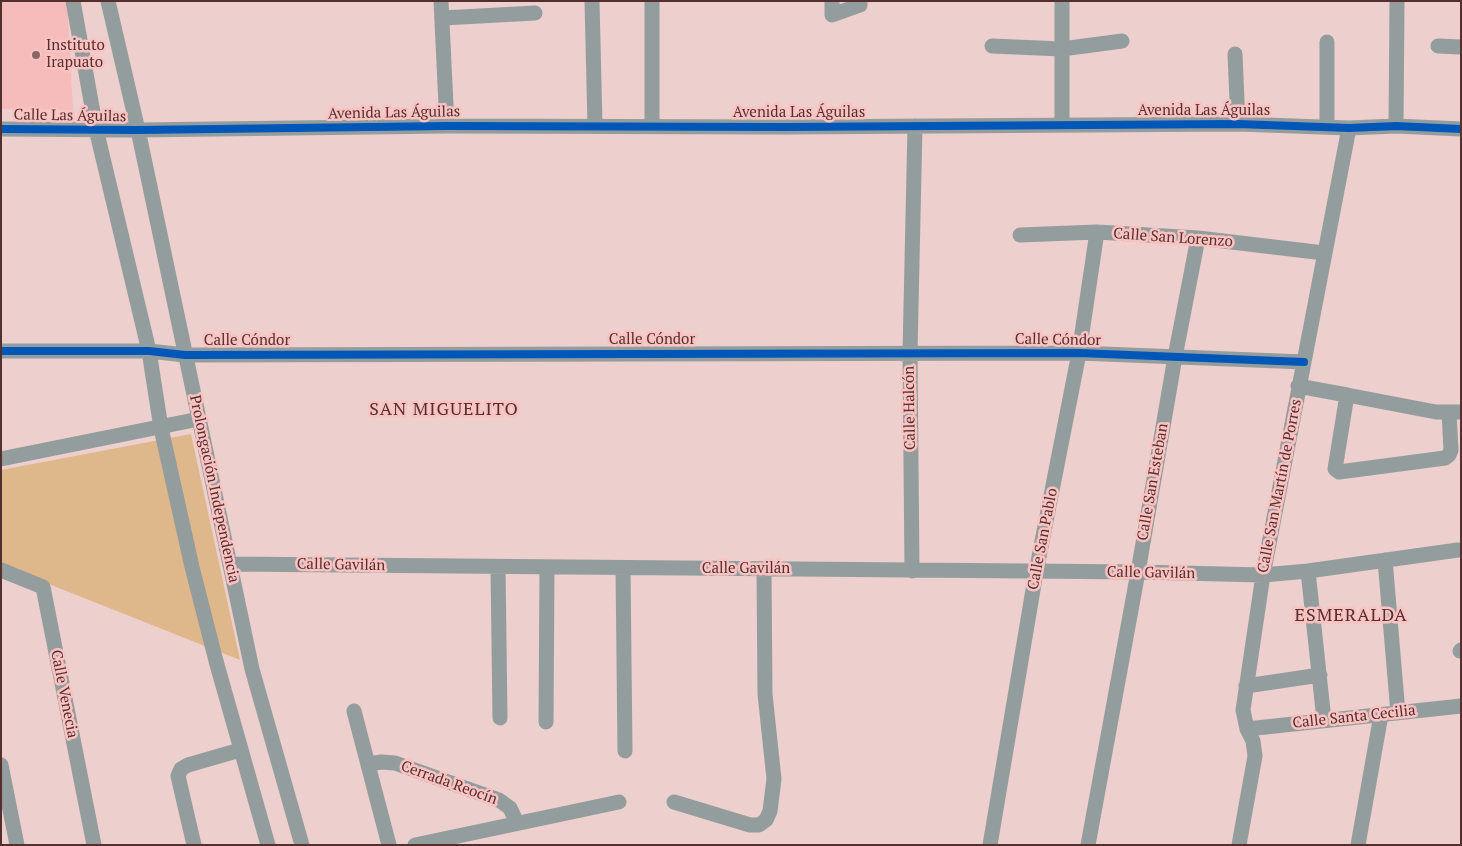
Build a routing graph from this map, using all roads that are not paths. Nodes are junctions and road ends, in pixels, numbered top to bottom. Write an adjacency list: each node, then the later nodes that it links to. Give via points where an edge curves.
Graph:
1 (73, 1): 29 (street)
2 (108, 1): 31 (street, Prolongación Independencia)
3 (441, 1): 11 (street)
4 (592, 1): 22 (street)
5 (652, 1): 23 (street)
6 (832, 1): 7 (street, via 832,15 860,5)
7 (860, 1)
8 (1062, 1): 17 (street)
9 (1397, 1): 25 (street)
10 (535, 14): 11 (street)
11 (443, 18): 21 (street)
12 (1122, 41): 17 (street)
13 (1327, 42): 26 (street)
14 (992, 46): 17 (street)
15 (1438, 46): 16 (street)
16 (1461, 47)
17 (1062, 49): 20 (street)
18 (1235, 54): 19 (street)
19 (1238, 124): 20 (street, Avenida Las Águilas); 26 (street, Avenida Las Águilas)
20 (1062, 125): 24 (street, Avenida Las Águilas)
21 (447, 126): 22 (street, Avenida Las Águilas); 31 (street, Avenida Las Águilas)
22 (594, 126): 23 (street, Avenida Las Águilas)
23 (652, 126): 24 (street, Avenida Las Águilas)
24 (916, 126): 38 (street, Calle Halcón)
25 (1396, 126): 27 (street, Avenida Las Águilas); 30 (street, Avenida Las Águilas)
26 (1327, 127): 27 (street, Avenida Las Águilas)
27 (1349, 128): 35 (street, Calle San Martín de Porres)
28 (1, 129): 29 (street, Calle Las Águilas)
29 (96, 129): 31 (street, Calle Las Águilas); 37 (street)
30 (1461, 129)
31 (138, 130): 40 (street, Prolongación Independencia)
32 (1097, 232): 33 (street, Calle San Lorenzo); 34 (street, Calle San Lorenzo); 39 (street, Calle San Pablo)
33 (1020, 235)
34 (1198, 238): 35 (street, Calle San Lorenzo); 41 (street, Calle San Esteban)
35 (1324, 253): 42 (street, Calle San Martín de Porres)
36 (1, 351): 37 (street, Calle Cóndor)
37 (149, 351): 40 (street, Calle Cóndor); 47 (street)
38 (910, 353): 39 (street, Calle Cóndor); 40 (street, Calle Cóndor); 57 (street, Calle Halcón)
39 (1079, 353): 41 (street, Calle Cóndor); 59 (street, Calle San Pablo)
40 (185, 355): 46 (street, Prolongación Independencia)
41 (1175, 357): 42 (street, Calle Cóndor); 60 (street, Calle San Esteban)
42 (1304, 362): 43 (street, Calle San Martín de Porres)
43 (1298, 386): 44 (street); 61 (street, Calle San Martín de Porres)
44 (1347, 395): 45 (street); 45 (street, via 1335,469 1339,472 1445,458 1450,455)
45 (1455, 413)
46 (199, 419): 47 (street); 51 (street, Prolongación Independencia)
47 (161, 428): 48 (street); 72 (street)
48 (1, 459)
49 (1458, 550): 50 (street, Calle Gavilán)
50 (1385, 560): 58 (street, Calle Gavilán); 66 (street)
51 (230, 564): 52 (street, Calle Gavilán); 79 (street, Prolongación Independencia, via 252,669)
52 (498, 567): 53 (street, Calle Gavilán); 68 (street)
53 (547, 568): 54 (street, Calle Gavilán); 70 (street)
54 (623, 568): 56 (street, Calle Gavilán); 73 (street)
55 (1, 570): 81 (street, Calle Venecia, via 43,586)
56 (764, 570): 57 (street, Calle Gavilán); 77 (street, via 765,694 774,778 770,811 759,825 750,825)
57 (912, 571): 59 (street, Calle Gavilán)
58 (1308, 571): 61 (street, Calle Gavilán); 62 (street)
59 (1036, 572): 60 (street, Calle Gavilán); 86 (street, Calle San Pablo)
60 (1138, 572): 61 (street, Calle Gavilán); 87 (street, Calle San Esteban)
61 (1262, 575): 63 (street, Calle San Martín de Porres)
62 (1320, 675): 63 (street); 69 (street)
63 (1246, 686): 71 (street, Calle San Martín de Porres, via 1243,710)
64 (1461, 706): 66 (street, Calle Santa Cecilia)
65 (354, 711): 74 (street)
66 (1398, 713): 67 (street, Calle Santa Cecilia)
67 (1381, 715): 69 (street, Calle Santa Cecilia); 89 (street)
68 (500, 718)
69 (1324, 720): 71 (street, Calle Santa Cecilia)
70 (546, 722)
71 (1247, 729): 88 (street, Calle San Martín de Porres, via 1255,756)
72 (240, 750): 82 (street, via 181,769 178,776); 83 (street)
73 (624, 751)
74 (368, 764): 78 (street, Cerrada Reocín, via 395,763 499,800 510,808); 84 (street)
75 (1, 765): 80 (street)
76 (618, 802): 78 (street, Cerrada Reocín)
77 (674, 802)
78 (517, 823): 85 (street, Cerrada Reocín)
79 (302, 844)
80 (17, 845)
81 (94, 845)
82 (194, 845)
83 (268, 845)
84 (389, 845)
85 (415, 845)
86 (990, 845)
87 (1088, 845)
88 (1238, 845)
89 (1358, 845)

